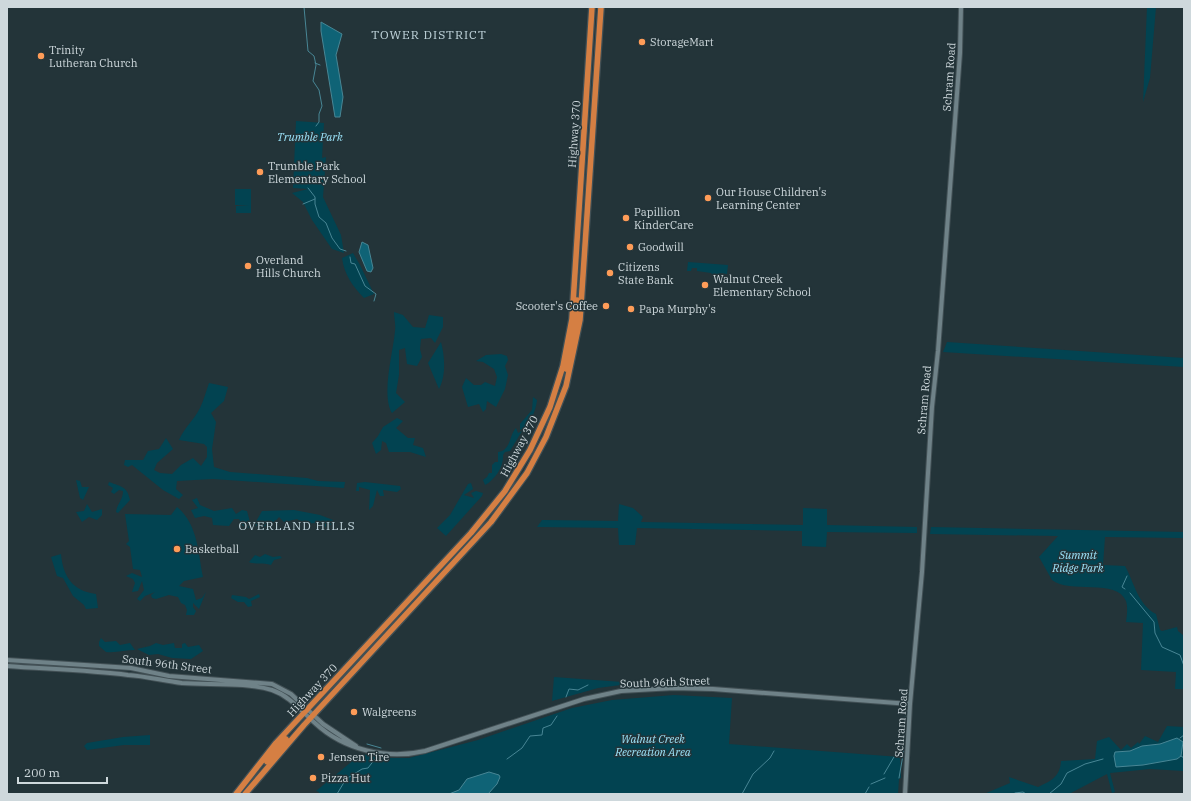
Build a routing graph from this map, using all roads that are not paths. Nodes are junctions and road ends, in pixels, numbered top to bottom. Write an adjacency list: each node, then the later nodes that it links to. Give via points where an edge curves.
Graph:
1 (592, 7): 6 (highway, Highway 370)
2 (598, 7): 5 (highway)
3 (601, 7): 5 (highway, Highway 370)
4 (961, 7): 10 (main road, Schram Road, via 960,53 932,407 920,607)
5 (599, 29): 7 (highway, Highway 370, via 580,320 571,368)
6 (574, 320): 7 (highway, via 575,328); 11 (highway, Highway 370, via 550,407 530,450 505,491 472,533)
7 (559, 405): 11 (highway, Highway 370, via 530,467 492,522)
8 (7, 660): 11 (main road, South 96th Street, via 131,668 169,676 266,683 287,690)
9 (7, 666): 11 (main road, South 96th Street, via 126,674 170,682 264,688 283,695)
10 (910, 704): 11 (main road, South 96th Street, via 713,689 607,693 412,753 386,754 358,748 330,736); 14 (main road, Schram Road)
11 (309, 714): 12 (highway, Highway 370, via 257,765); 13 (highway, via 265,765)
12 (236, 794)
13 (246, 794)
14 (905, 794)

